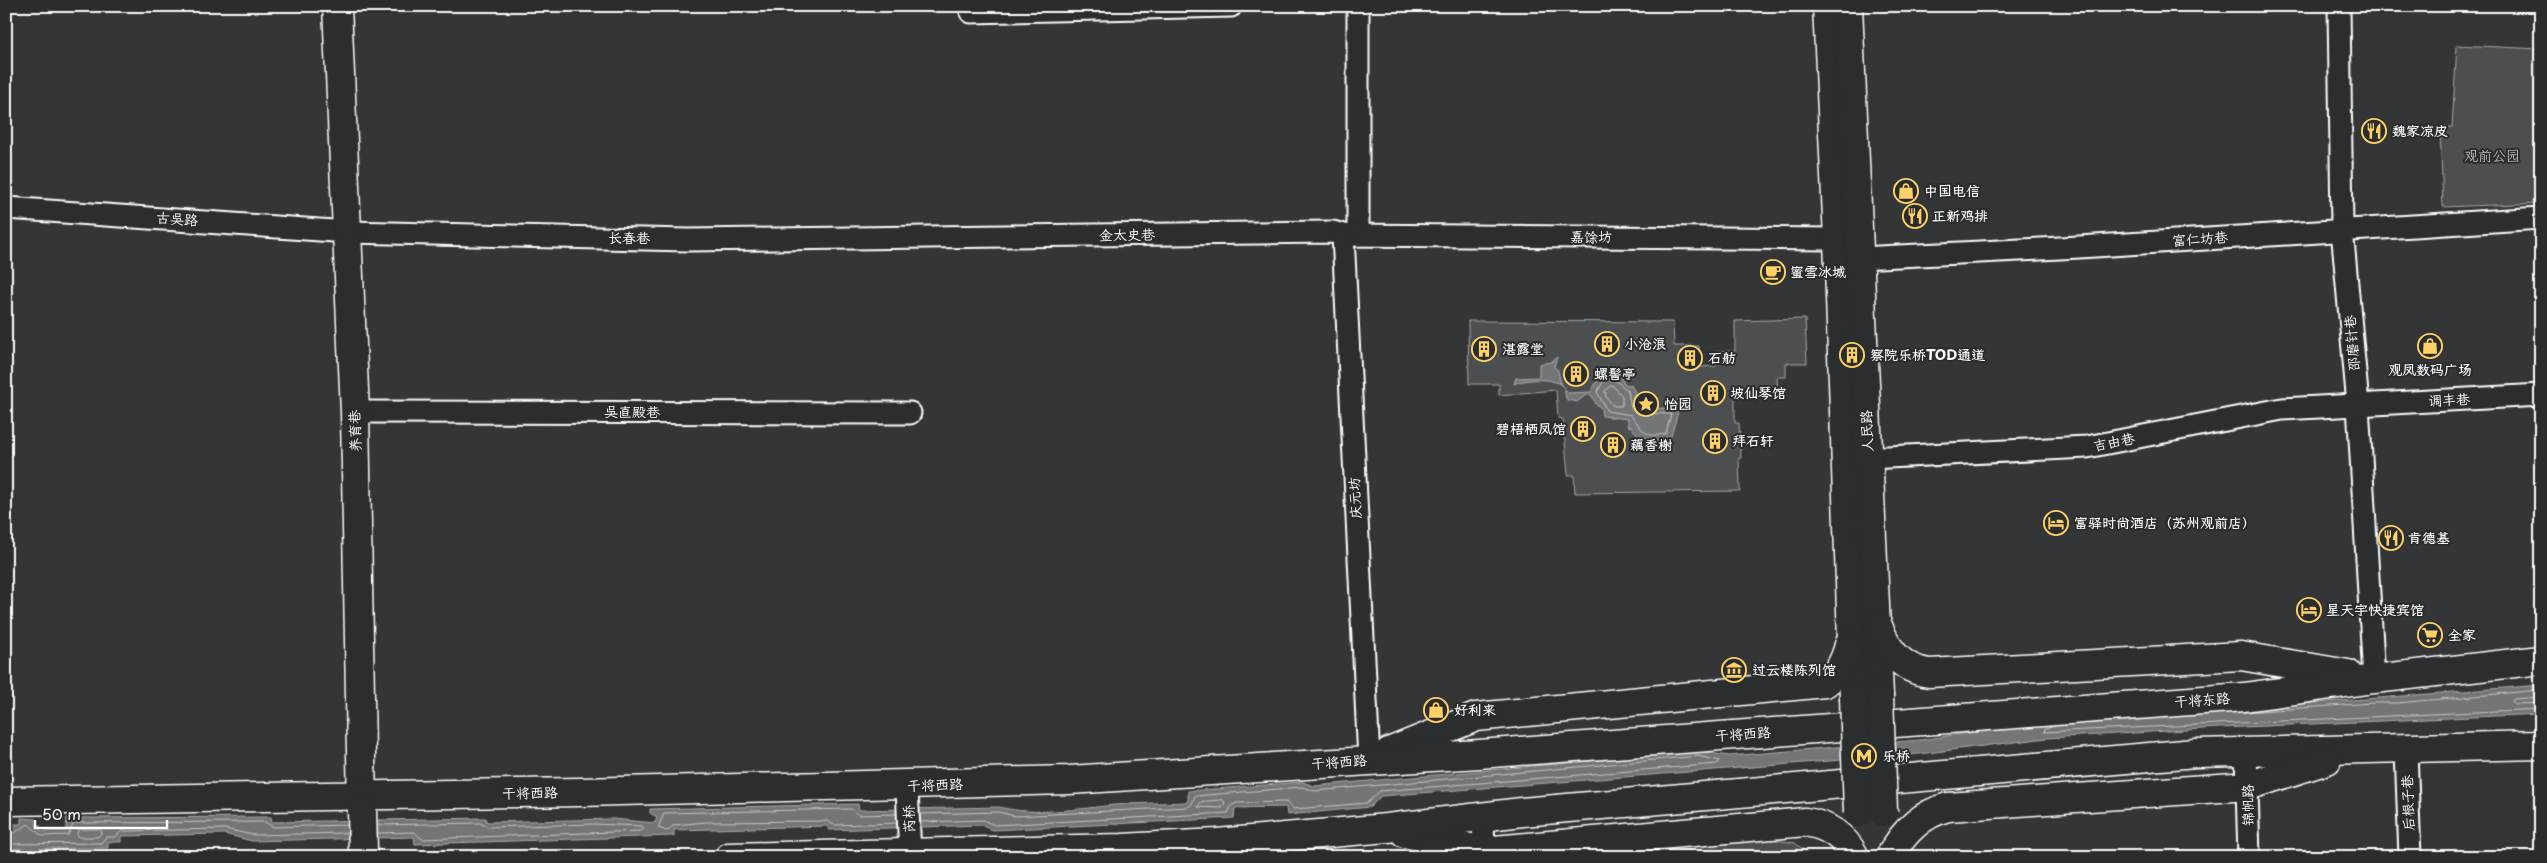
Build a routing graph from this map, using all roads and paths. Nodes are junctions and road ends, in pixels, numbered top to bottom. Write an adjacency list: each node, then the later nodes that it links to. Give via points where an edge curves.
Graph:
1 (337, 6): 11 (main road, 养育巷)
2 (1231, 6): 7 (street)
3 (1358, 6): 12 (street, 庆元坊)
4 (1827, 6): 14 (main road, 人民路)
5 (1848, 6): 15 (main road, 人民路)
6 (2339, 6): 10 (street, 邵磨针巷)
7 (971, 12)
8 (6, 208): 11 (street, 古吴路)
9 (2541, 218): 10 (street, 富仁坊巷)
10 (2342, 229): 15 (street, 富仁坊巷); 17 (street, 邵磨针巷)
11 (348, 232): 13 (street, 长春巷, via 687,240); 18 (main road, 养育巷)
12 (1351, 235): 13 (street, 金太史巷, via 1333,232); 14 (street, 嘉馀坊); 33 (street, 庆元坊)
13 (911, 238)
14 (1838, 239): 22 (main road, 人民路)
15 (1860, 258): 20 (main road, 人民路)
16 (2541, 395): 17 (street, 调丰巷)
17 (2358, 405): 20 (street, 吉由巷, via 2282,409 2087,448); 24 (street, 邵磨针巷)
18 (355, 412): 19 (street, 吴直殿巷); 37 (main road, 养育巷)
19 (910, 413)
20 (1868, 458): 21 (main road, 人民路)
21 (1876, 623): 24 (main road, via 1893,655 1909,667 1929,673 2241,656); 25 (main road, 人民路)
22 (1852, 633): 25 (main road, 人民路); 26 (main road, via 1846,658 1835,676 1825,683)
23 (2541, 660): 24 (main road, 干将东路)
24 (2374, 678): 27 (main road, 干将东路, via 2244,697)
25 (1866, 696): 38 (main road, 人民路, bridge)
26 (1476, 716): 32 (main road); 33 (main road)
27 (1861, 725): 32 (main road, 干将西路)
28 (2541, 745): 29 (main road)
29 (2406, 750): 30 (main road); 50 (street, 后根子巷)
30 (2353, 751): 31 (main road); 34 (main road)
31 (2246, 753): 34 (street, 锦帆路); 39 (main road, via 2195,753)
32 (1479, 754): 33 (main road, 干将西路)
33 (1370, 760): 35 (main road, 干将西路)
34 (2248, 786): 48 (main road, via 1948,807 1934,810 1921,818 1902,837); 49 (street, 锦帆路)
35 (908, 793): 37 (main road, 干将西路); 41 (street, 芮桥)
36 (6, 801): 37 (main road, 干将西路)
37 (363, 803): 42 (main road, 养育巷, bridge)
38 (1870, 813): 46 (main road, 人民路); 47 (main road, 人民路)
39 (1483, 817): 40 (main road); 43 (street)
40 (1387, 828): 41 (main road, via 1122,848); 43 (main road)
41 (910, 847): 44 (main road)
42 (363, 854)
43 (1483, 854): 45 (main road, via 1792,821 1816,823 1828,828 1845,842)
44 (729, 857)
45 (1855, 857)
46 (1859, 857)
47 (1884, 857)
48 (1890, 857)
49 (2248, 857)
50 (2410, 857)

